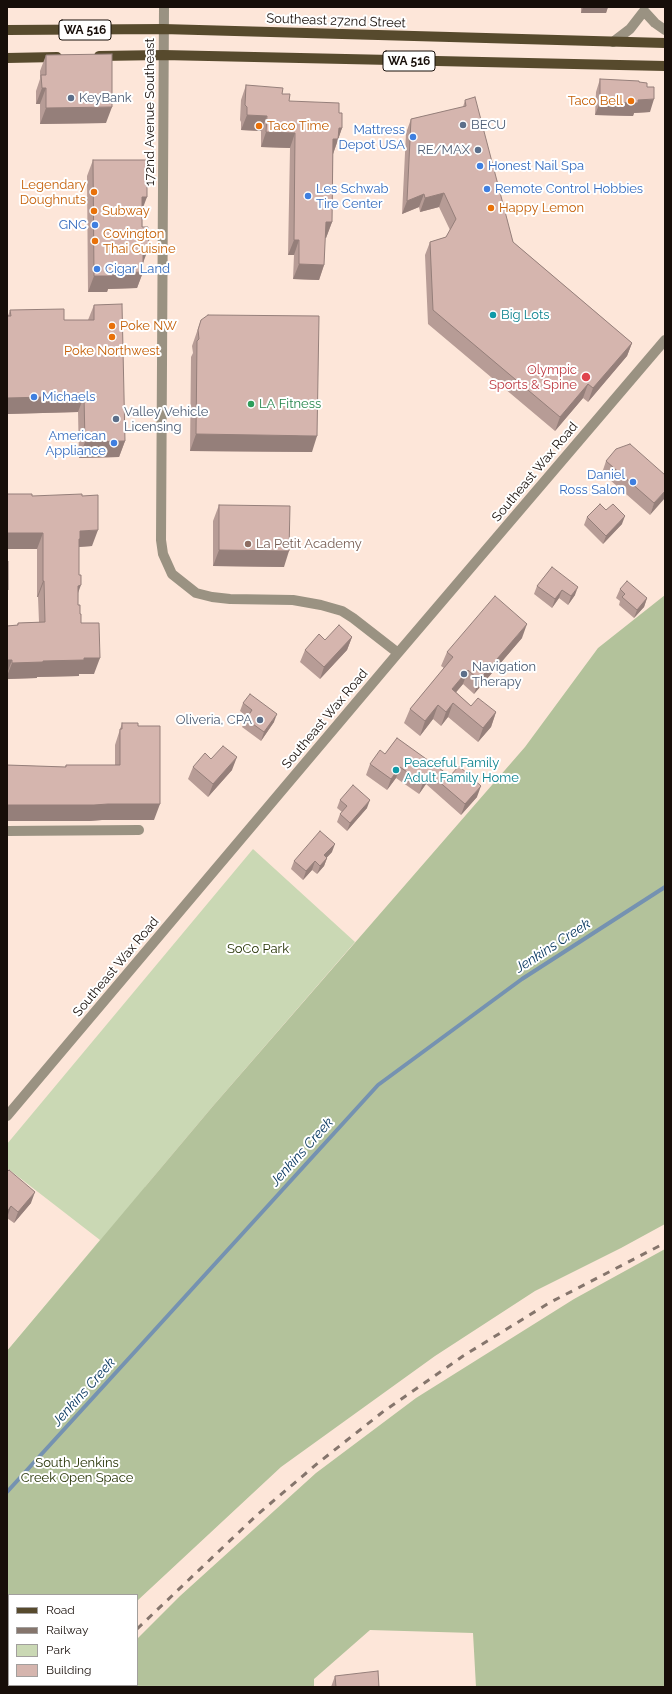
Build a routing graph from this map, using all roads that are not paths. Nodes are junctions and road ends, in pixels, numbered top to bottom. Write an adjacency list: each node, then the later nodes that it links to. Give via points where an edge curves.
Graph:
1 (164, 7): 3 (street, 172nd Avenue Southeast)
2 (644, 9): 5 (street, via 655,23); 6 (street, via 630,29)
3 (164, 29): 4 (main road, Southeast 272nd Street / WA 516); 6 (main road, Southeast 272nd Street / WA 516); 8 (street, 172nd Avenue Southeast)
4 (7, 30)
5 (665, 30)
6 (613, 42): 7 (main road, Southeast 272nd Street / WA 516)
7 (665, 43)
8 (163, 55): 9 (main road, WA 516); 12 (main road, WA 516); 14 (street, 172nd Avenue Southeast, via 163,554 172,574 196,593 230,599 301,601 342,611)
9 (90, 56)
10 (68, 57): 11 (main road, WA 516)
11 (7, 58)
12 (665, 66)
13 (665, 340): 14 (street, Southeast Wax Road)
14 (398, 653): 17 (street, Southeast Wax Road)
15 (139, 830): 16 (street)
16 (7, 831)
17 (7, 1116)

